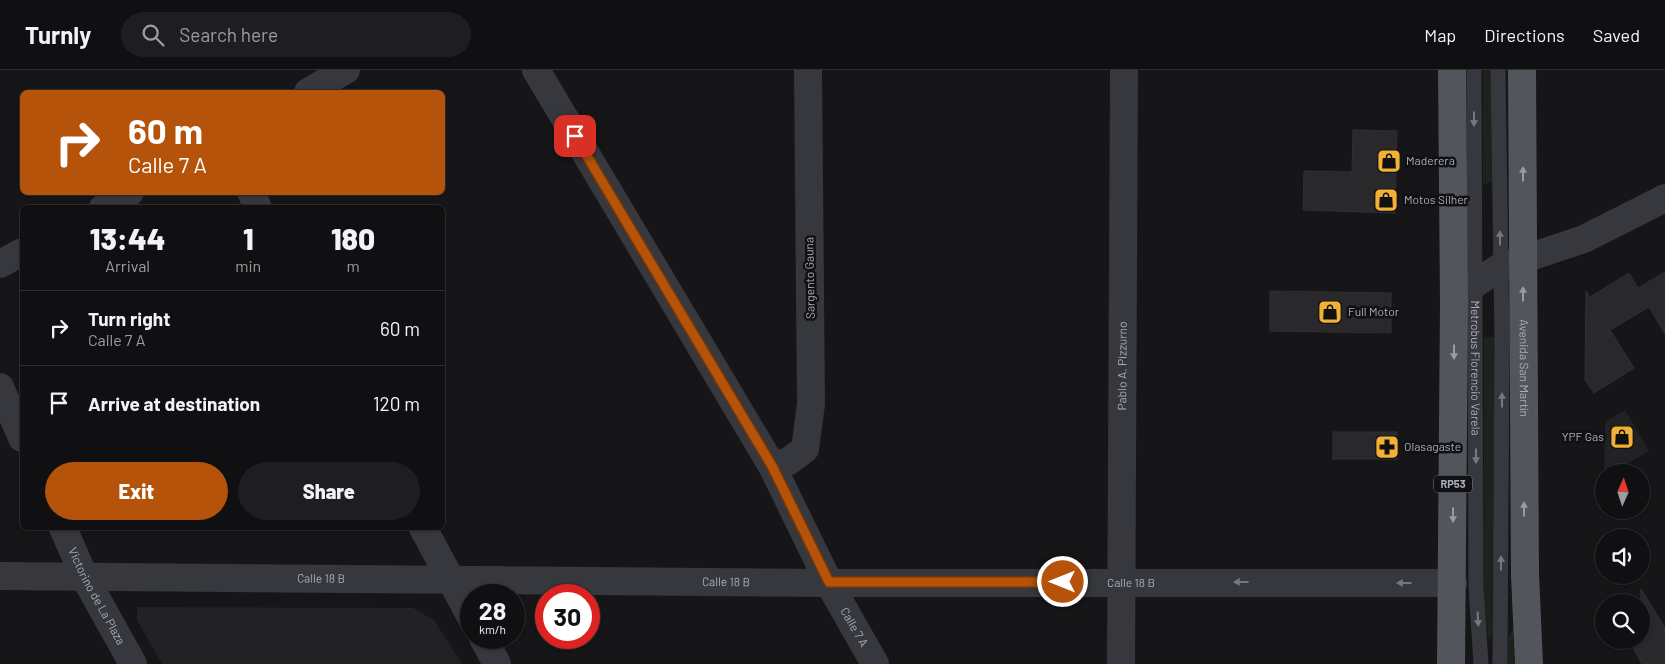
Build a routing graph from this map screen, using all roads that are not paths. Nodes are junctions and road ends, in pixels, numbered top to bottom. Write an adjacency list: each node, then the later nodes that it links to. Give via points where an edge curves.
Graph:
1 (346, 70): 9 (street)
2 (536, 70): 20 (street, Calle 7 A)
3 (808, 70): 20 (street, Sargento Gauna, via 811,404 805,449 789,461)
4 (1124, 70): 27 (street, Pablo A. Pizzurno)
5 (1452, 70): 17 (main road, RP53)
6 (1474, 70): 16 (lane, Metrobus Florencio Varela, one-way to 16)
7 (1498, 70): 14 (lane, Metrobus Florencio Varela, one-way to 7)
8 (1522, 70): 14 (main road, Avenida San Martín, one-way to 8)
9 (311, 90)
10 (125, 195): 12 (street)
11 (1665, 198): 14 (street, via 1584,239)
12 (108, 205)
13 (20, 253): 15 (street)
14 (1511, 262): 16 (street); 37 (lane, Metrobus Florencio Varela, one-way to 14, via 1502,340); 38 (main road, Avenida San Martín, one-way to 14)
15 (0, 264)
16 (1475, 284): 17 (street); 36 (lane, Metrobus Florencio Varela, one-way to 36, via 1476,587)
17 (1454, 303): 28 (main road, RP53, one-way to 28)
18 (0, 387): 19 (street)
19 (20, 433)
20 (772, 466): 26 (street, Calle 7 A)
21 (64, 530): 24 (street, Victorino de La Plaza)
22 (424, 530): 25 (street)
23 (0, 576): 24 (street, Calle 18 B)
24 (84, 576): 25 (street, Calle 18 B); 31 (street, Victorino de La Plaza)
25 (450, 579): 26 (street, Calle 18 B); 29 (street)
26 (829, 582): 27 (street, Calle 18 B); 33 (street, Calle 7 A)
27 (1121, 582): 28 (street, Calle 18 B, one-way to 27); 34 (street, Pablo A. Pizzurno)
28 (1453, 583): 35 (main road, RP53)
29 (460, 597)
30 (488, 649): 32 (street)
31 (133, 664)
32 (497, 664)
33 (875, 664)
34 (1121, 664)
35 (1451, 664)
36 (1481, 664)
37 (1500, 664)
38 (1528, 664)

